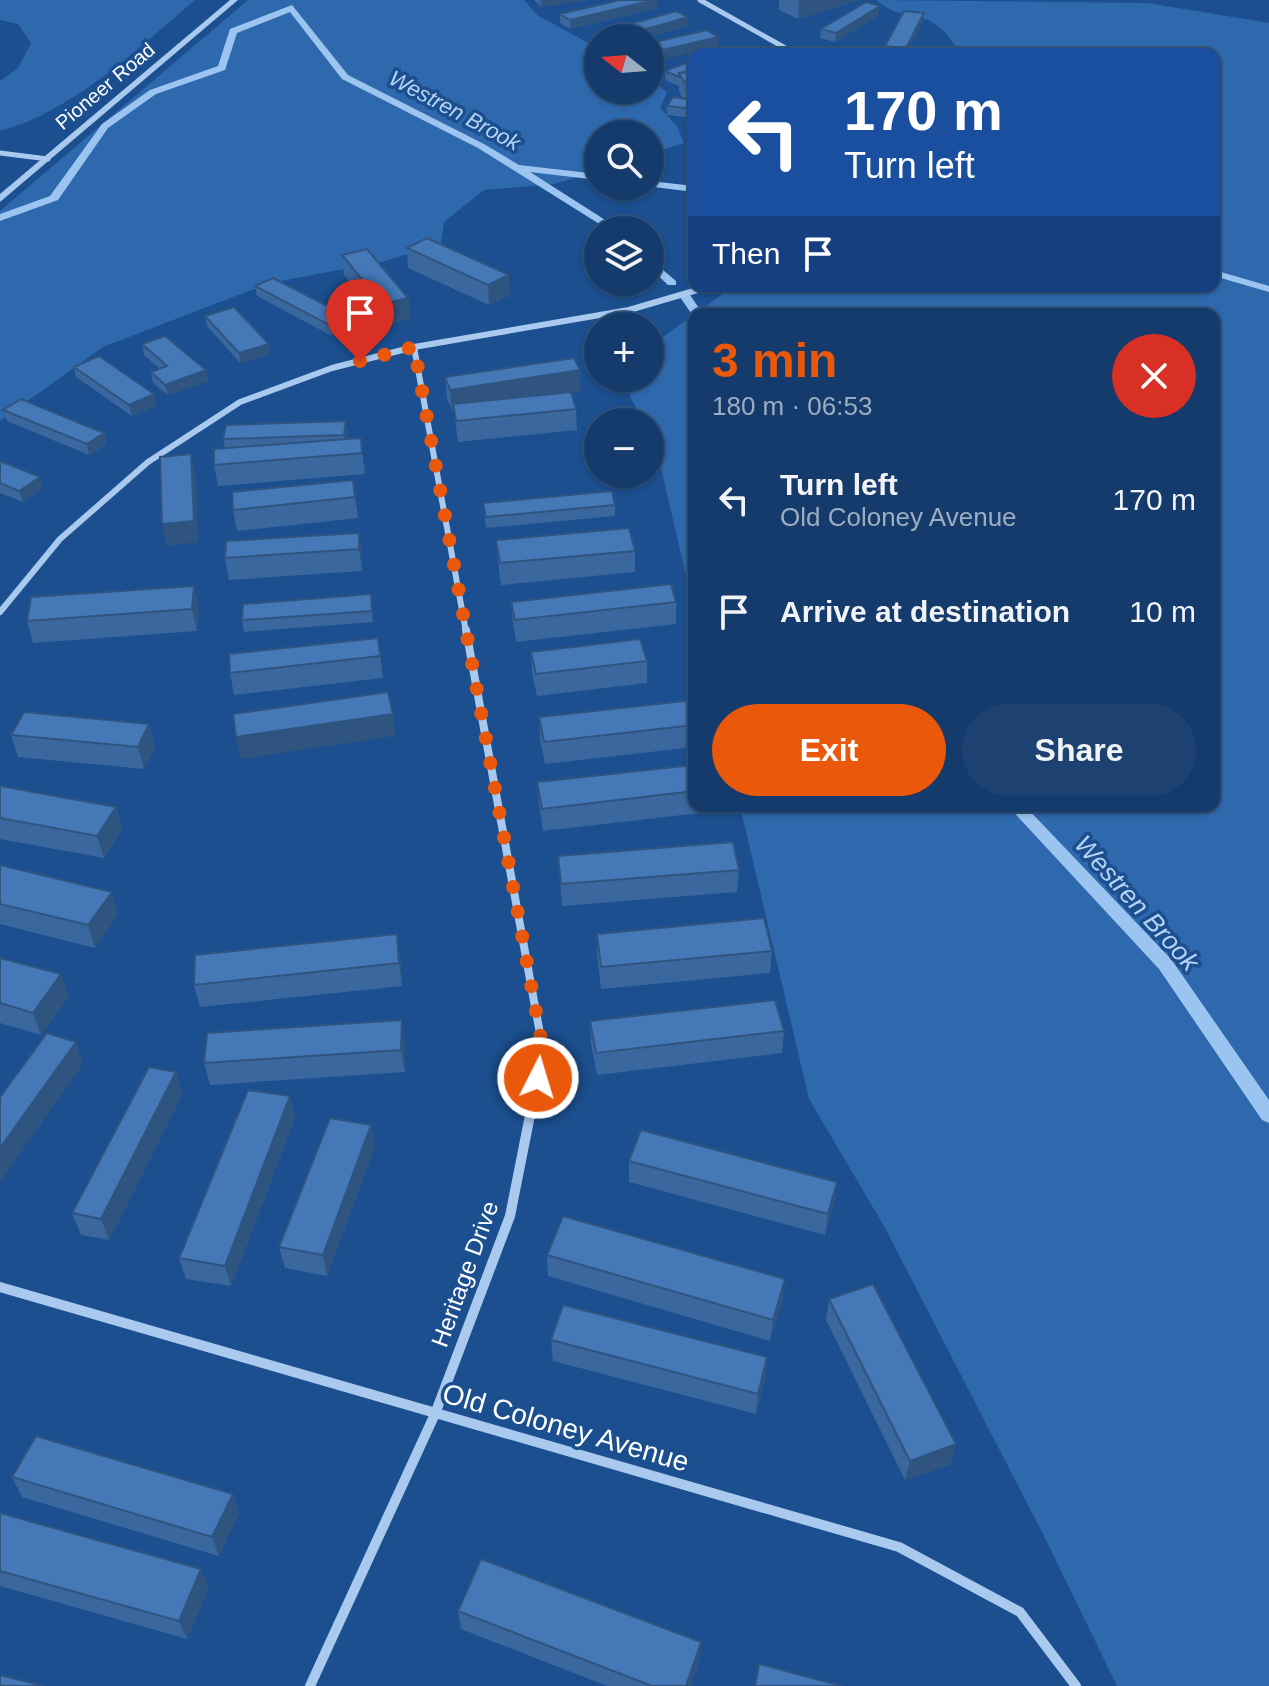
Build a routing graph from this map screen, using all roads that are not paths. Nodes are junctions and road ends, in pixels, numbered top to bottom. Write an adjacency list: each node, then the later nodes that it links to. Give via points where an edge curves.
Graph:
1 (234, 0): 5 (street, Pioneer Road)
2 (700, 0): 3 (street)
3 (785, 48)
4 (0, 153): 5 (street)
5 (48, 159): 6 (street, Pioneer Road)
6 (0, 199)
7 (690, 292): 8 (street, via 629,310)
8 (414, 347): 9 (street, via 332,368 240,402 148,462 60,539); 11 (street, Heritage Drive, via 543,1050 510,1216)
9 (0, 612)
10 (0, 1287): 11 (street, Old Coloney Avenue)
11 (435, 1414): 12 (street, Heritage Drive); 13 (street, Old Coloney Avenue, via 899,1547 1020,1612)
12 (310, 1686)
13 (1076, 1686)

